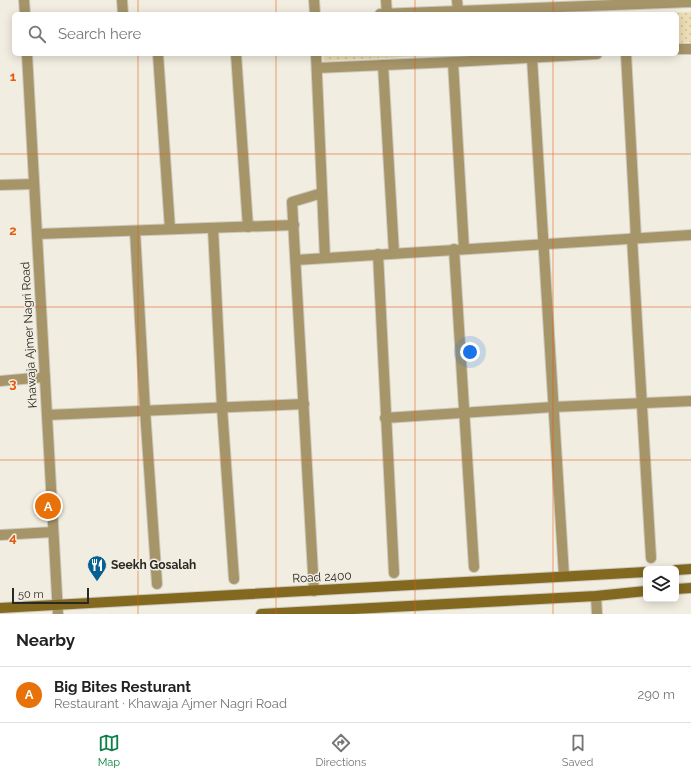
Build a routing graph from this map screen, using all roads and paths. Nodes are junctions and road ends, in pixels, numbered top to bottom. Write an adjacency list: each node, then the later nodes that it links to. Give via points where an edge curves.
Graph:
1 (24, 0): 11 (street)
2 (122, 0): 12 (street)
3 (314, 0): 13 (street)
4 (386, 0): 14 (street)
5 (457, 0): 10 (street)
6 (660, 2): 7 (street); 8 (street)
7 (691, 2)
8 (590, 3): 9 (street)
9 (522, 4): 10 (street)
10 (458, 11): 15 (street)
11 (25, 12)
12 (123, 12)
13 (315, 12)
14 (387, 12)
15 (434, 12)
16 (679, 49): 17 (street)
17 (691, 49)
18 (27, 56): 28 (street, Khawaja Ajmer Nagri Road)
19 (158, 56): 34 (street)
20 (236, 56): 32 (street)
21 (316, 56): 27 (street)
22 (564, 56): 24 (street)
23 (626, 56): 38 (street)
24 (532, 58): 25 (street); 39 (street)
25 (453, 62): 26 (street); 40 (street)
26 (382, 65): 27 (street); 41 (street)
27 (317, 68): 30 (street)
28 (34, 184): 29 (street); 36 (street, Khawaja Ajmer Nagri Road)
29 (0, 185)
30 (322, 193): 31 (street, via 292,202); 43 (street)
31 (294, 225): 32 (street); 44 (street)
32 (248, 227): 33 (street)
33 (213, 228): 34 (street); 50 (street)
34 (170, 229): 35 (street)
35 (135, 231): 36 (street); 52 (street)
36 (37, 234): 45 (street, Khawaja Ajmer Nagri Road)
37 (691, 235): 38 (street)
38 (634, 238): 39 (street); 48 (street)
39 (542, 244): 40 (street); 51 (street)
40 (459, 249): 41 (street); 53 (street)
41 (394, 253): 42 (street)
42 (378, 254): 43 (street); 55 (street)
43 (325, 258): 44 (street)
44 (296, 260): 49 (street)
45 (45, 377): 46 (street); 54 (street, Khawaja Ajmer Nagri Road)
46 (0, 381)
47 (691, 401): 48 (street)
48 (642, 403): 51 (street); 58 (street)
49 (304, 404): 50 (street); 69 (street)
50 (222, 407): 52 (street); 65 (street)
51 (553, 407): 53 (street); 64 (street)
52 (145, 410): 54 (street); 66 (street)
53 (464, 413): 55 (street); 59 (street)
54 (47, 415): 56 (street, Khawaja Ajmer Nagri Road)
55 (386, 418): 63 (street)
56 (53, 532): 57 (street); 73 (street, Khawaja Ajmer Nagri Road)
57 (0, 535)
58 (651, 558)
59 (474, 567)
60 (691, 569): 61 (main road)
61 (679, 570)
62 (643, 572): 64 (main road, Road 2400)
63 (394, 573)
64 (564, 576): 69 (main road, Road 2400)
65 (234, 579)
66 (157, 584)
67 (691, 588): 68 (main road)
68 (679, 589)
69 (314, 591): 73 (main road, Road 2400)
70 (643, 591): 71 (main road)
71 (596, 596): 74 (main road); 76 (street)
72 (0, 608): 73 (main road, Road 2400)
73 (58, 610)
74 (401, 610): 75 (main road)
75 (261, 614)
76 (597, 614)

